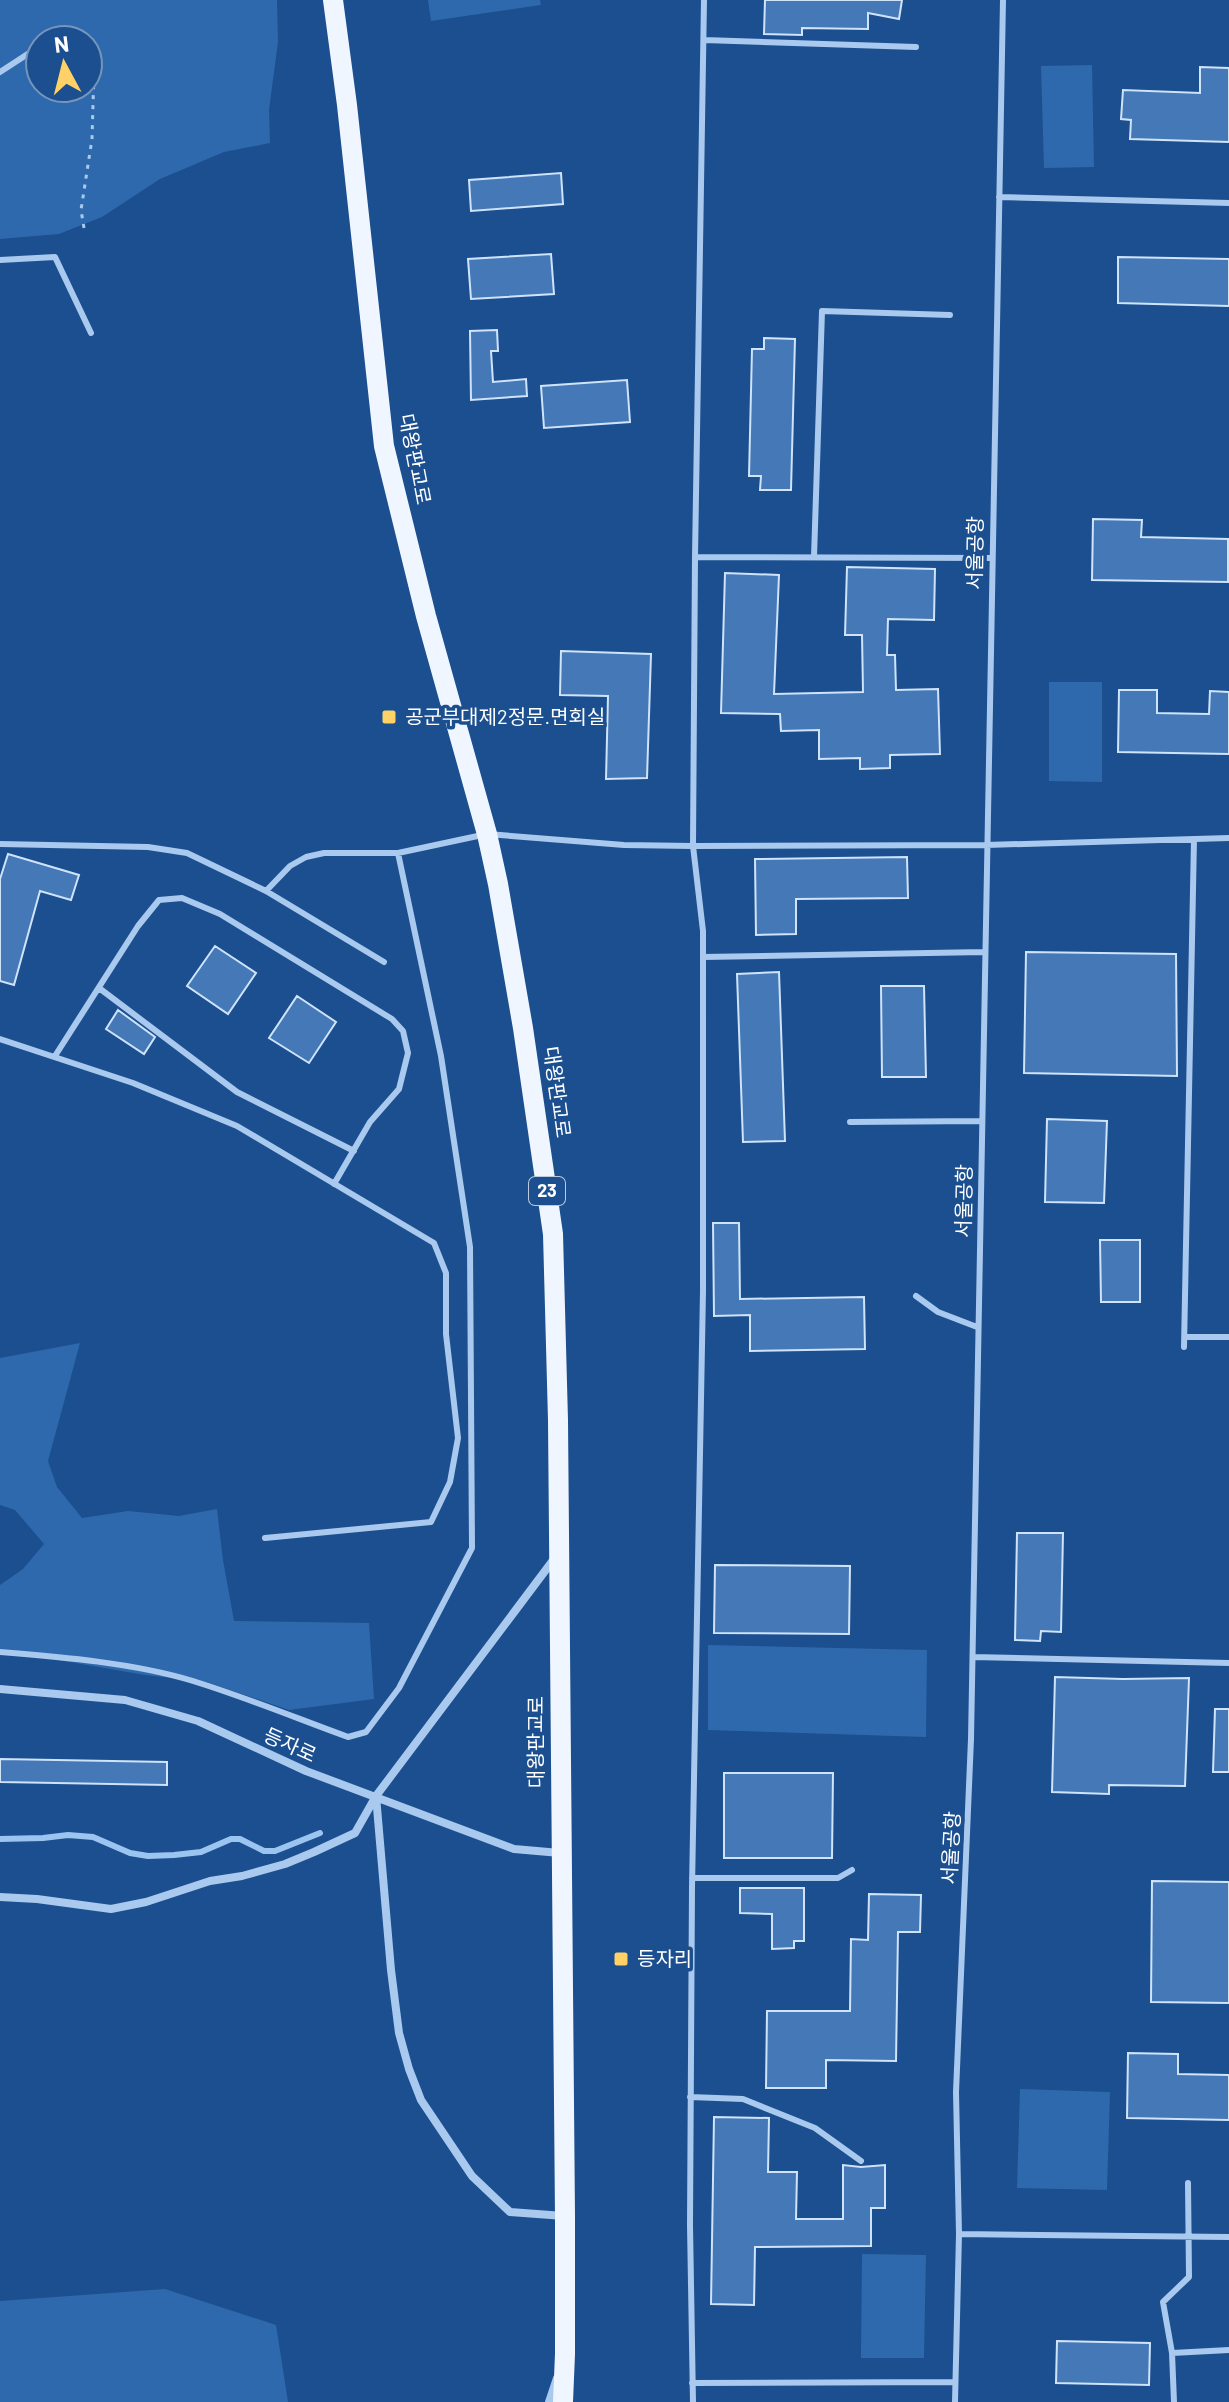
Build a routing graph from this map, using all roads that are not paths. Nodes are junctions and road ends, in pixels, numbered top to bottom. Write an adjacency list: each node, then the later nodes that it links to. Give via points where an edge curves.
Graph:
1 (333, 0): 16 (main road, 대왕판교로 / 23, via 384,446)
2 (1003, 0): 8 (lane, 서울공항)
3 (705, 1): 4 (lane)
4 (704, 40): 5 (lane); 13 (lane)
5 (916, 47)
6 (24, 56): 7 (lane)
7 (0, 72)
8 (999, 197): 9 (lane); 15 (lane, 서울공항)
9 (1229, 203)
10 (0, 260): 12 (lane, via 55,257)
11 (950, 315): 14 (lane, via 822,311)
12 (91, 333)
13 (695, 557): 14 (lane); 21 (lane)
14 (814, 557): 15 (lane)
15 (991, 558): 20 (lane, 서울공항)
16 (487, 834): 21 (lane); 22 (lane); 40 (main road, 대왕판교로 / 23, via 553,1234)
17 (1229, 838): 18 (lane)
18 (1194, 839): 20 (lane); 36 (lane)
19 (0, 844): 23 (lane, via 148,847 187,853)
20 (986, 845): 21 (lane); 24 (lane, 서울공항)
21 (693, 846): 25 (lane)
22 (398, 853): 23 (lane, via 306,857); 41 (lane, via 441,1056 470,1247 472,1548 399,1688 366,1732 348,1737 181,1678)
23 (266, 891): 26 (lane)
24 (984, 952): 25 (lane); 30 (lane, 서울공항)
25 (703, 957): 48 (lane)
26 (384, 962)
27 (99, 988): 29 (lane); 32 (lane, via 237,1092); 32 (lane, via 159,900 182,898 220,914 392,1019 403,1031 408,1053 399,1089 370,1122)
28 (0, 1039): 29 (lane)
29 (55, 1056): 33 (lane, via 237,1126)
30 (981, 1121): 31 (lane); 35 (lane, 서울공항)
31 (850, 1122)
32 (354, 1151): 33 (lane)
33 (334, 1184): 39 (lane, via 434,1243 446,1273 446,1334 458,1438 450,1482 431,1522)
34 (916, 1296): 35 (lane, via 938,1312)
35 (977, 1327): 42 (lane, 서울공항)
36 (1185, 1337): 37 (lane); 38 (lane)
37 (1229, 1337)
38 (1184, 1347)
39 (265, 1538)
40 (559, 1553): 45 (street); 46 (main road, 대왕판교로 / 23)
41 (0, 1652)
42 (973, 1657): 43 (lane); 54 (lane, 서울공항, via 956,2092)
43 (1229, 1663)
44 (0, 1689): 45 (street, 등자로, via 125,1700 183,1716)
45 (376, 1796): 46 (street, 등자로, via 514,1849); 49 (street, via 355,1833 314,1852 146,1902 111,1909); 53 (street, via 399,2033 421,2100 472,2176 510,2212)
46 (561, 1853): 53 (main road, 대왕판교로 / 23)
47 (852, 1870): 48 (lane, via 838,1878)
48 (692, 1878): 50 (lane)
49 (0, 1897)
50 (690, 2097): 51 (lane, via 743,2099 815,2128); 61 (lane)
51 (861, 2161)
52 (1188, 2183): 55 (lane)
53 (565, 2216): 59 (main road, 대왕판교로 / 23)
54 (959, 2234): 55 (lane); 60 (lane, 서울공항)
55 (1189, 2236): 56 (lane); 58 (lane, via 1189,2277 1163,2302)
56 (1229, 2237)
57 (1229, 2350): 58 (lane)
58 (1172, 2353): 66 (lane)
59 (565, 2354): 62 (street); 63 (main road, 대왕판교로 / 23)
60 (955, 2382): 61 (lane); 65 (lane, 서울공항)
61 (692, 2383): 64 (lane)
62 (549, 2402)
63 (563, 2402)
64 (693, 2402)
65 (955, 2402)
66 (1174, 2402)

